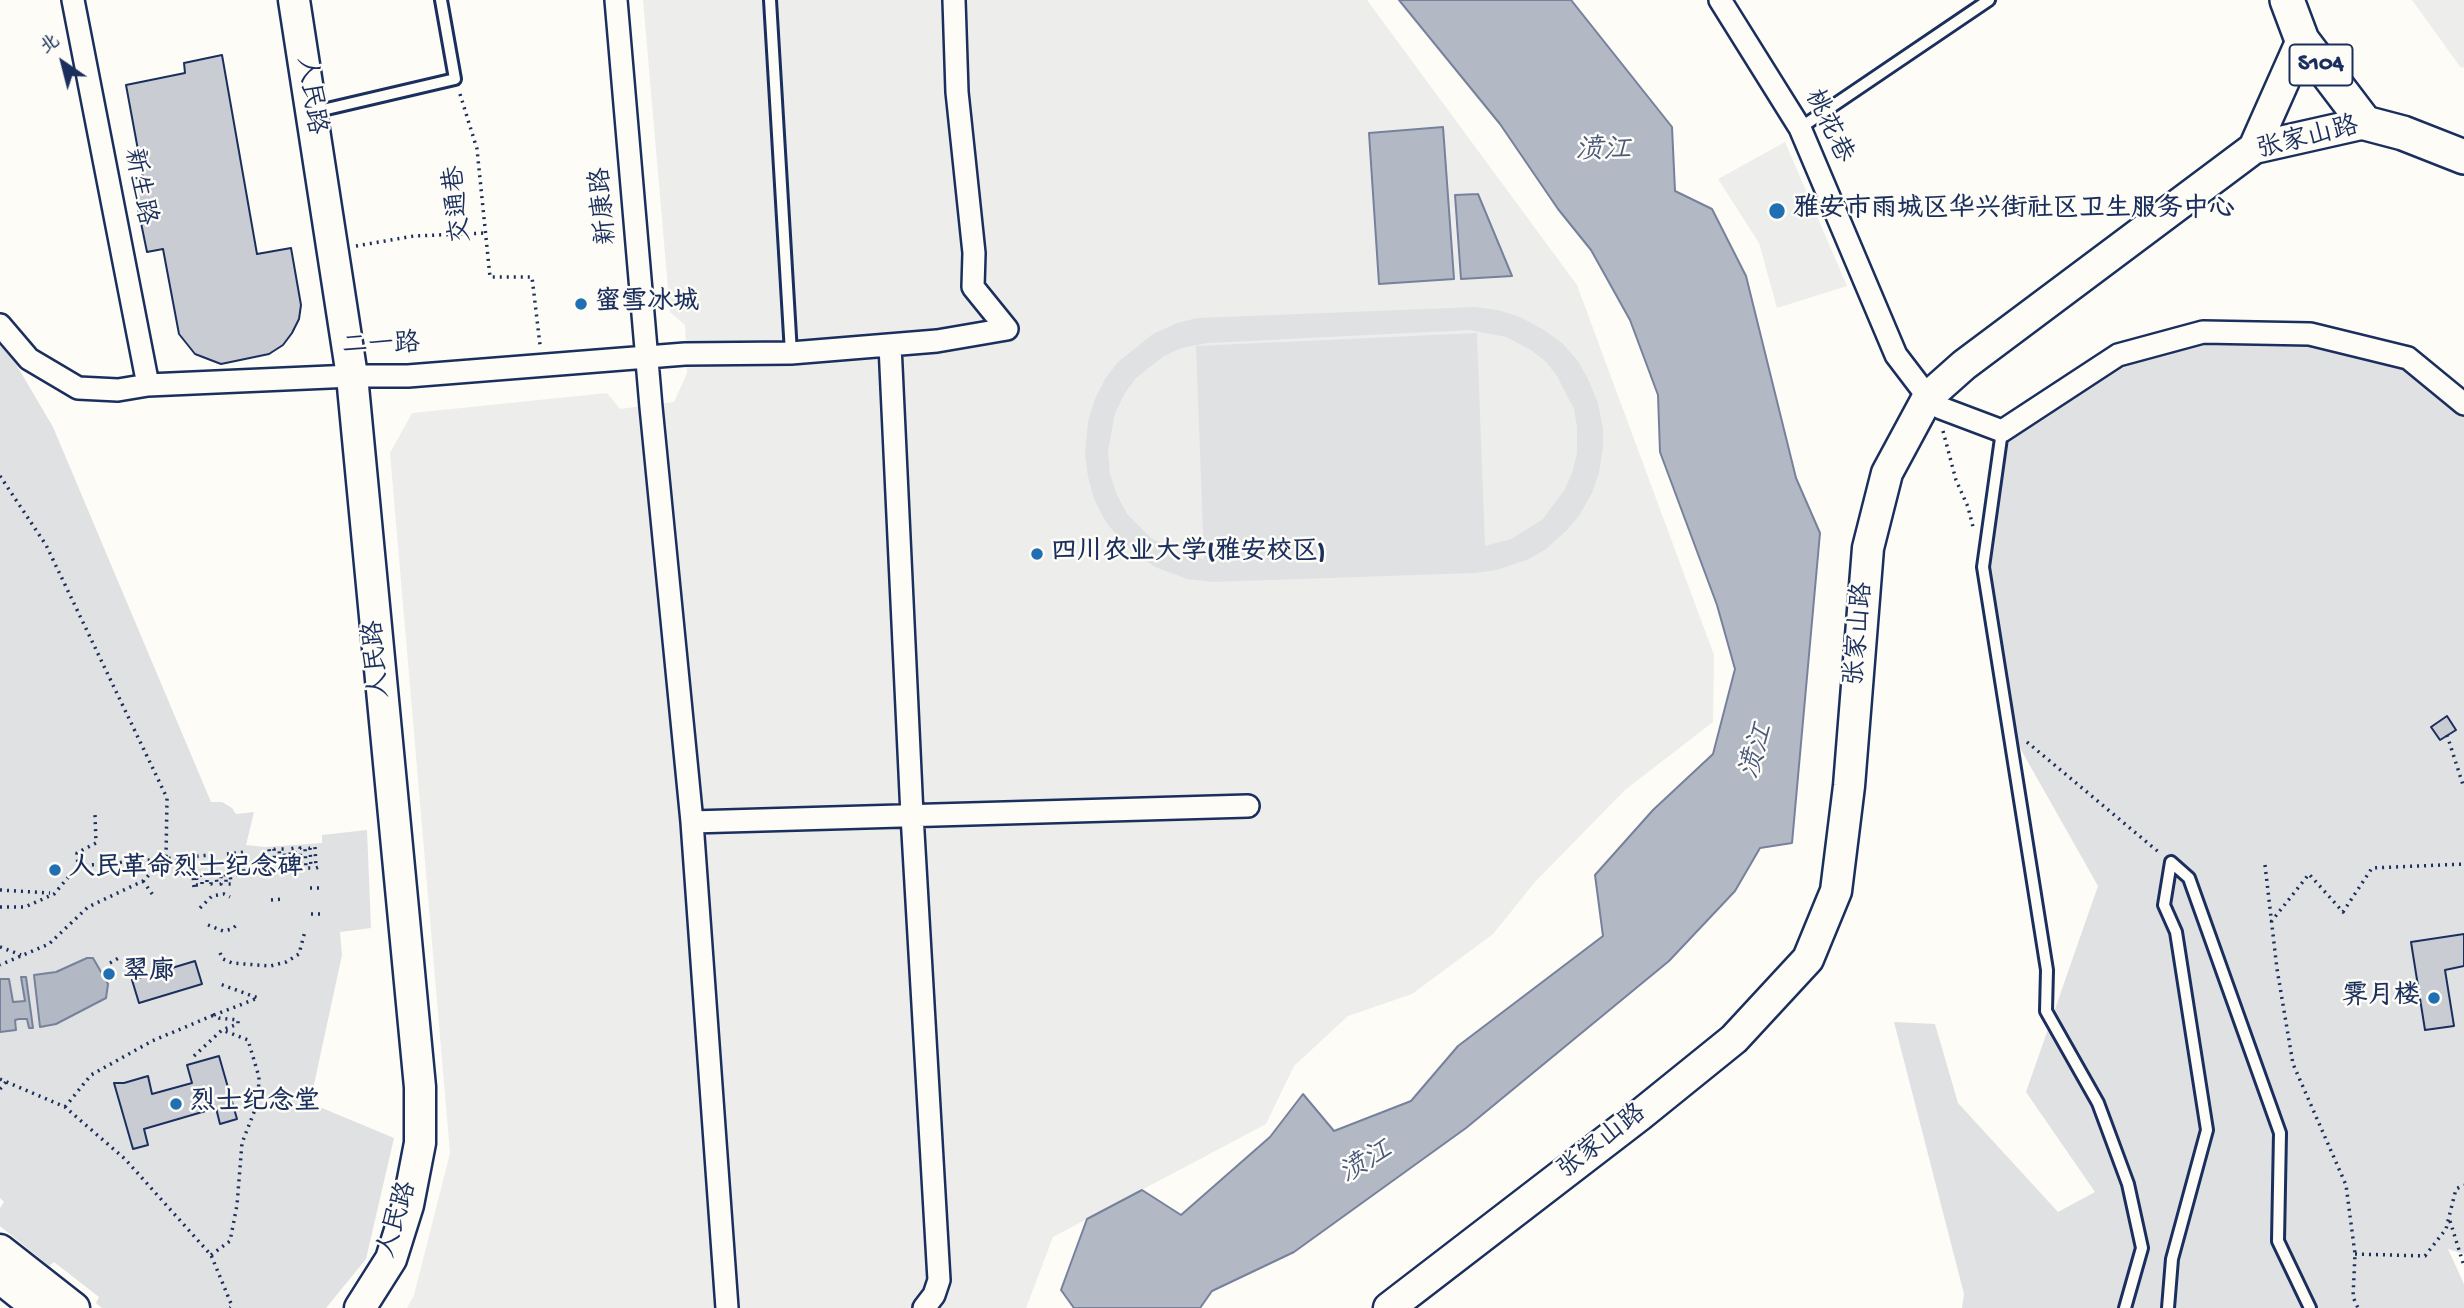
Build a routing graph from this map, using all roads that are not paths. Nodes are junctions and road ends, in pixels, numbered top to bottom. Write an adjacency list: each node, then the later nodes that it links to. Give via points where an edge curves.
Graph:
1 (73, 0): 21 (street, 新生路)
2 (294, 0): 11 (street, 人民路)
3 (441, 0): 11 (lane, via 455,79)
4 (616, 0): 19 (street, 新康路)
5 (770, 0): 18 (lane)
6 (954, 0): 17 (street, 二一路, via 973,287 1007,329)
7 (1720, 0): 13 (street, 桃花巷)
8 (1989, 0): 13 (lane)
9 (2287, 0): 10 (main road, S104)
10 (2302, 40): 12 (main road, S104); 14 (street)
11 (311, 113): 20 (street, 人民路)
12 (2365, 123): 14 (street, 张家山路); 15 (main road, 张家山路)
13 (1800, 128): 22 (street, 桃花巷, via 1896,355)
14 (2254, 148): 22 (street, 张家山路, via 1964,365)
15 (2464, 157)
16 (0, 325): 21 (street, 二一路, via 29,359 78,388 118,390)
17 (890, 345): 18 (street, 二一路); 26 (street)
18 (791, 352): 19 (street, 二一路)
19 (648, 357): 20 (street, 二一路, via 408,376); 27 (street, 新康路)
20 (352, 376): 21 (street, 二一路); 32 (street, 人民路, via 420,1087 420,1143 408,1205 391,1259)
21 (148, 385)
22 (1934, 403): 24 (street); 35 (street, 张家山路, via 1887,473 1868,548 1836,891 1808,959 1734,1039)
23 (2464, 404): 24 (street, via 2408,358 2310,334 2203,332 2118,355)
24 (2002, 431): 36 (lane, via 1983,568 2048,970 2046,1012 2098,1103 2128,1184 2142,1248)
25 (1248, 806): 26 (street)
26 (912, 814): 27 (street); 34 (street, via 939,1280)
27 (692, 822): 33 (street, 新康路)
28 (0, 1250): 31 (street)
29 (0, 1278): 30 (street)
30 (38, 1308)
31 (74, 1308)
32 (360, 1308)
33 (727, 1308)
34 (924, 1308)
35 (1390, 1308)
36 (2126, 1308)
37 (2168, 1308): 38 (lane, via 2172,1259 2207,1130 2176,932 2164,905 2171,862 2189,878 2280,1133 2278,1241)
38 (2310, 1308)

